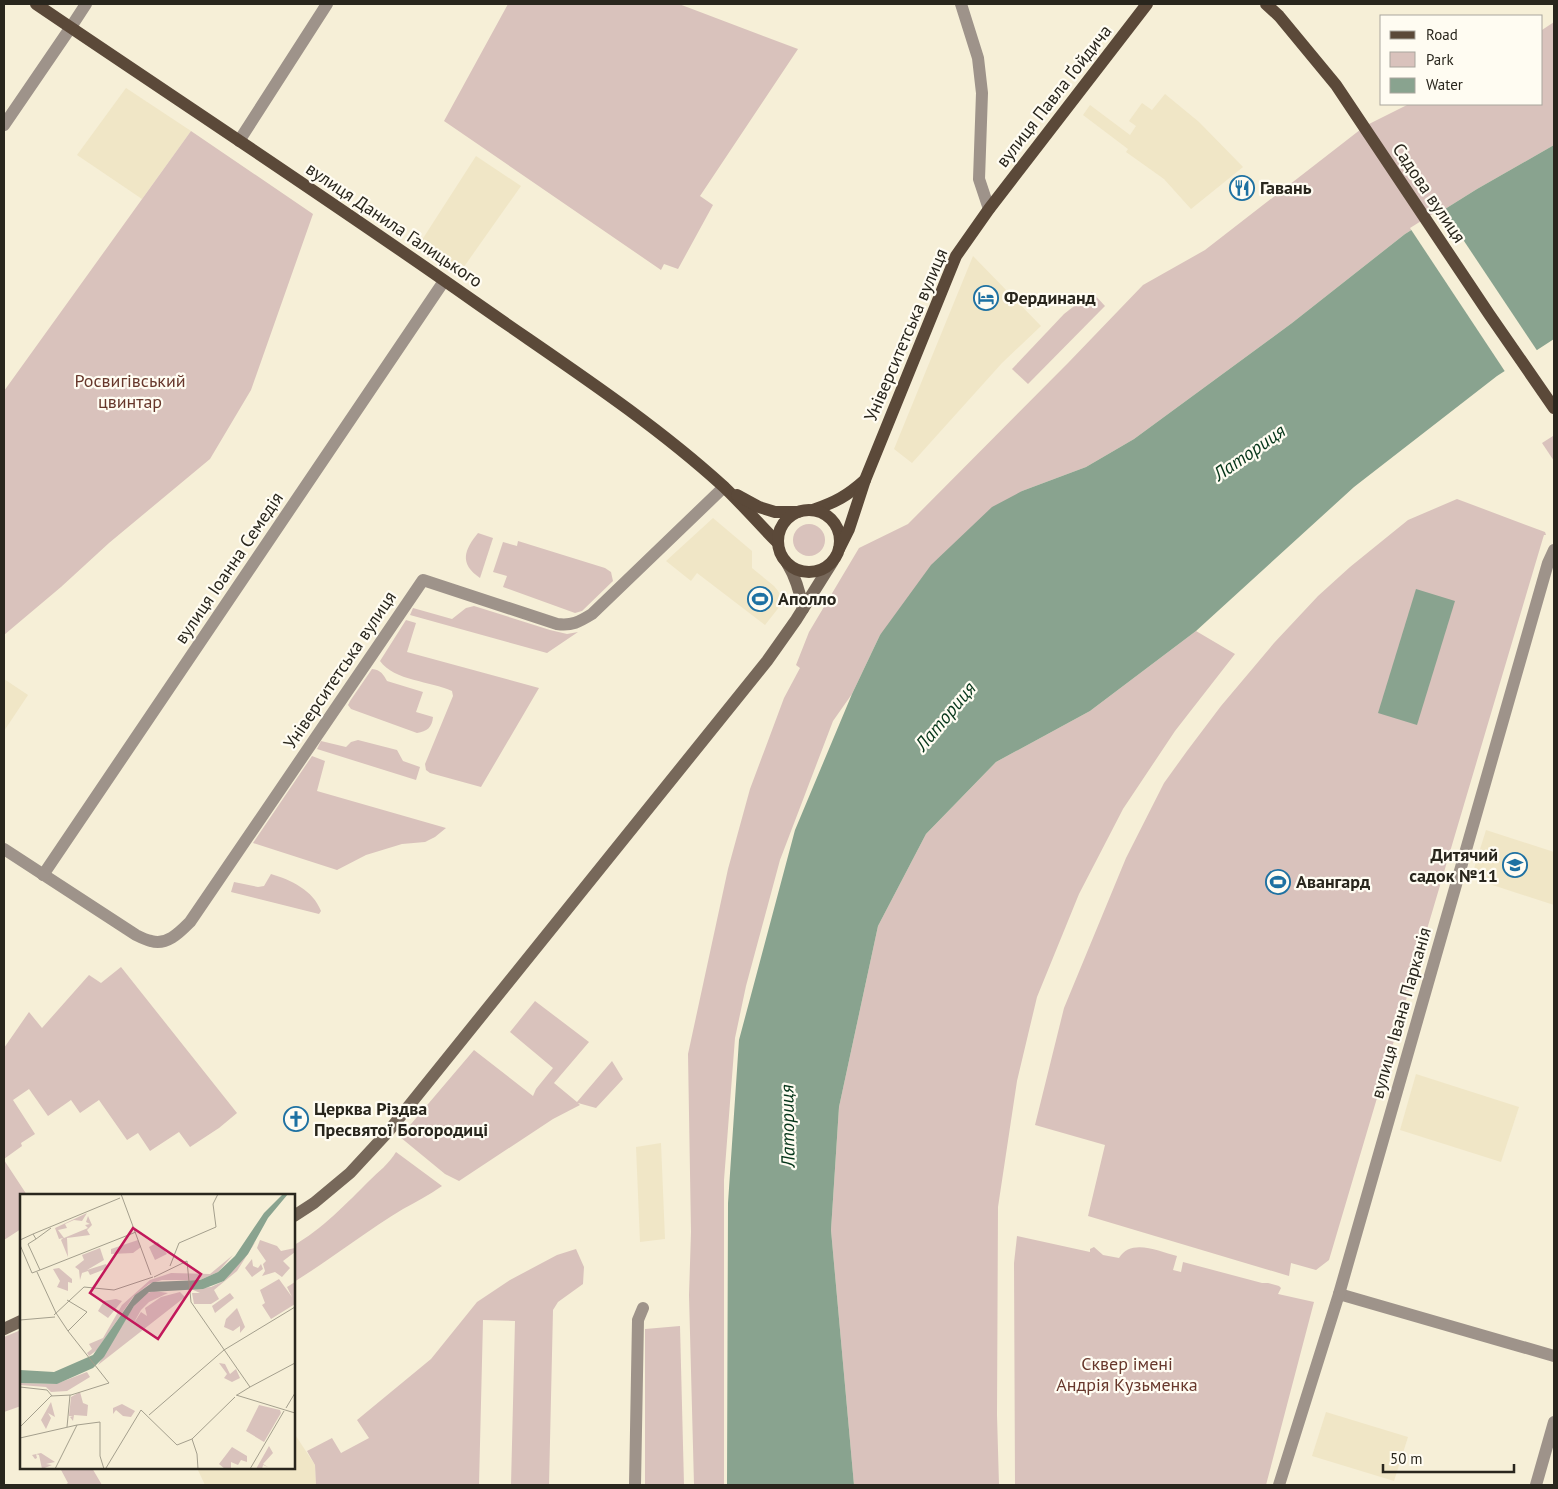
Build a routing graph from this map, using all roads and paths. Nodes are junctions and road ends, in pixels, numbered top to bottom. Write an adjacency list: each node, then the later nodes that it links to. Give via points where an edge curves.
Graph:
1 (36, 4): 7 (main road, вулиця Данила Галицького)
2 (86, 4): 7 (street)
3 (327, 4): 9 (street)
4 (961, 4): 10 (street, via 978,58 982,93 979,179)
5 (1147, 4): 10 (main road, вулиця Павла Ґойдича)
6 (1266, 4): 12 (main road, Садова вулиця, via 1336,84)
7 (71, 27): 8 (street); 9 (main road, вулиця Данила Галицького)
8 (4, 125)
9 (238, 141): 11 (main road, вулиця Данила Галицького)
10 (989, 209): 13 (main road, Університетська вулиця, via 956,256)
11 (444, 280): 14 (main road, вулиця Данила Галицького, via 601,390); 22 (street, вулиця Іоанна Семедія)
12 (1554, 408)
13 (865, 480): 15 (main road, Університетська вулиця, via 849,494); 18 (main road, Університетська вулиця, via 849,529)
14 (724, 487): 15 (main road, вулиця Данила Галицького, via 775,512); 16 (main road, вулиця Данила Галицького); 22 (street, Університетська вулиця, via 592,614 568,625 423,580 190,922 166,941 152,942 136,935)
15 (807, 511): 16 (main road, via 791,516 783,523); 18 (main road, via 823,514 834,524 840,539)
16 (777, 542): 19 (main road, via 779,553)
17 (1554, 550): 24 (street, вулиця Івана Парканія)
18 (836, 555): 19 (main road, via 825,568 816,572 805,572); 20 (main road, Університетська вулиця)
19 (787, 564): 20 (main road, via 795,577)
20 (803, 608): 23 (main road, Університетська вулиця, via 767,660 387,1133 350,1173)
21 (4, 849): 22 (street, Університетська вулиця)
22 (43, 875)
23 (295, 1215)
24 (1339, 1294): 28 (street); 31 (street, вулиця Івана Парканія)
25 (643, 1308): 30 (street, via 638,1320)
26 (20, 1321): 27 (main road)
27 (4, 1329)
28 (1554, 1356)
29 (1554, 1422): 32 (street)
30 (635, 1485)
31 (1279, 1485)
32 (1536, 1485)

